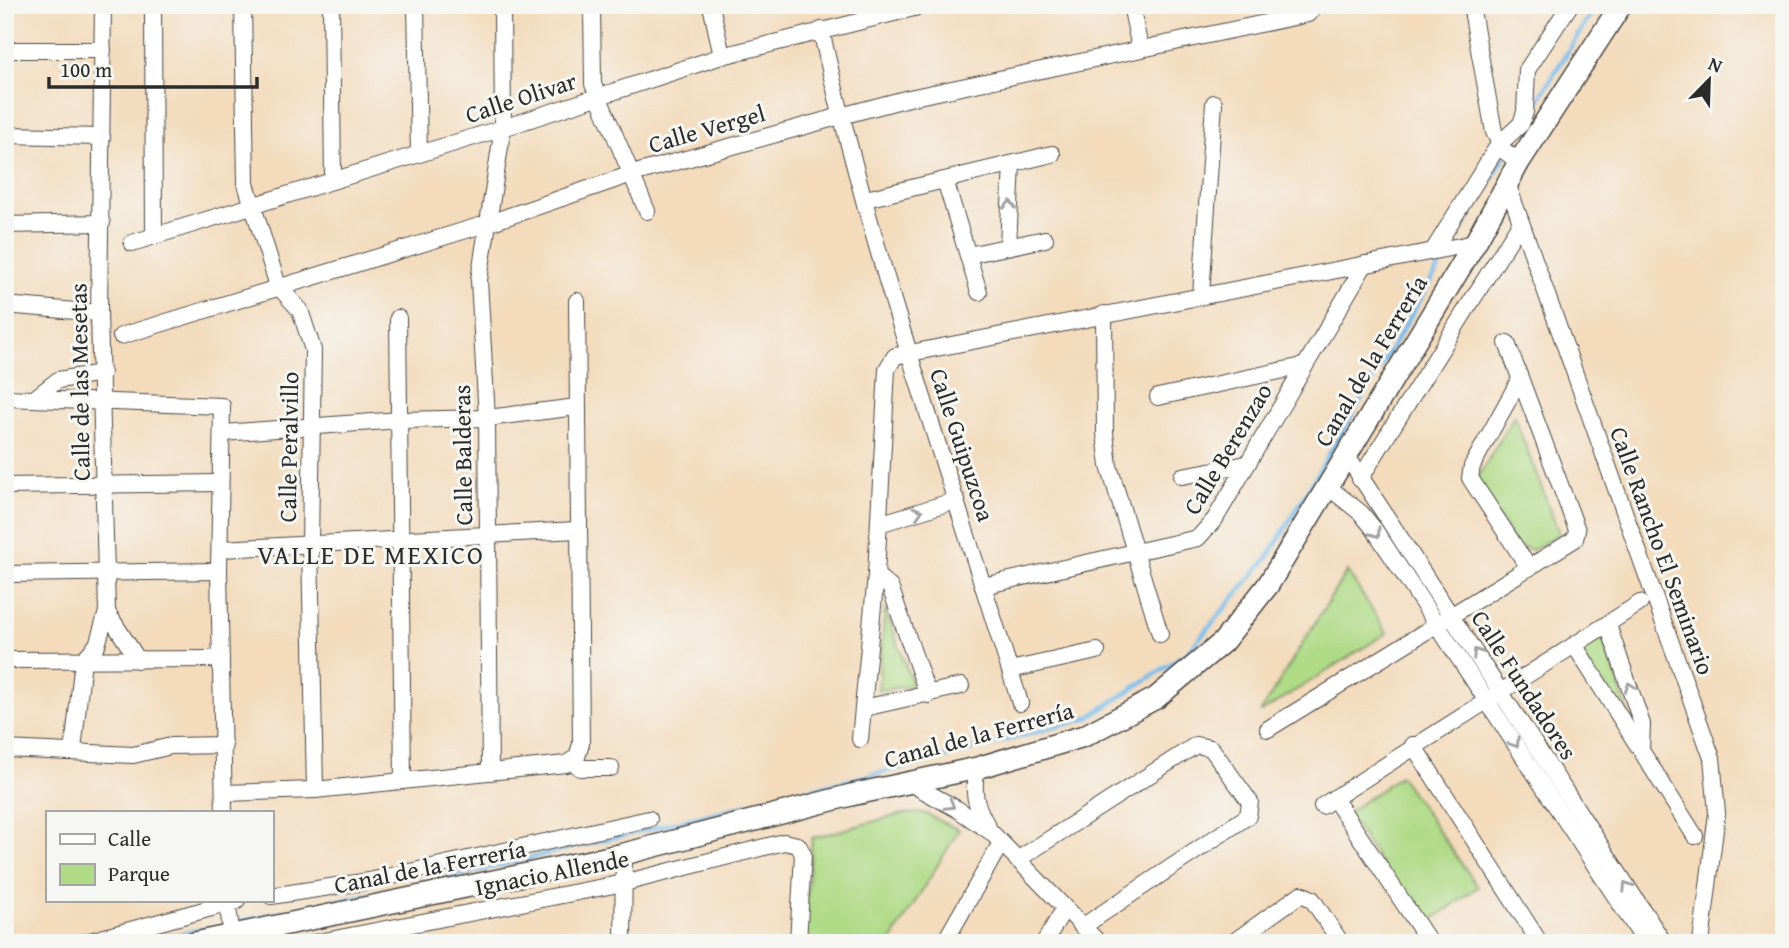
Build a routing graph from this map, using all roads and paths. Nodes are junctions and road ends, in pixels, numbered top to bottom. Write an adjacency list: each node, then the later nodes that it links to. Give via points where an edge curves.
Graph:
1 (103, 5): 18 (street, Calle de las Mesetas)
2 (153, 5): 41 (street)
3 (243, 5): 35 (street, Calle Peralvillo, via 244,170)
4 (331, 5): 31 (street)
5 (416, 5): 26 (street)
6 (502, 5): 23 (street, Calle Balderas)
7 (592, 5): 20 (street)
8 (711, 5): 19 (street)
9 (926, 5): 15 (street, Calle Olivar)
10 (1130, 5): 16 (street)
11 (1471, 5): 28 (street, via 1491,118)
12 (1570, 5): 28 (street, via 1527,70 1525,112)
13 (1621, 5): 28 (street, Canal de la Ferrería)
14 (1316, 6): 16 (street, Calle Vergel, via 1308,14)
15 (821, 30): 19 (street, Calle Olivar); 22 (street, Calle Guipuzcoa)
16 (1140, 48): 22 (street, Calle Vergel)
17 (5, 50): 18 (street)
18 (103, 50): 25 (street, Calle de las Mesetas)
19 (722, 56): 20 (street, Calle Olivar)
20 (597, 96): 23 (street, Calle Olivar); 30 (street)
21 (1214, 103): 51 (street)
22 (841, 116): 30 (street, Calle Vergel); 34 (street, Calle Guipuzcoa)
23 (503, 128): 26 (street, Calle Olivar); 39 (street, Calle Balderas)
24 (5, 135): 25 (street)
25 (102, 137): 38 (street, Calle de las Mesetas)
26 (419, 154): 31 (street, Calle Olivar)
27 (1052, 154): 29 (street)
28 (1509, 154): 33 (street, Canal de la Ferrería); 46 (street)
29 (1012, 164): 32 (street); 45 (street, one-way to 29)
30 (632, 174): 36 (street); 39 (street, Calle Vergel)
31 (333, 180): 35 (street, Calle Olivar)
32 (945, 180): 34 (street); 47 (street)
33 (1507, 183): 37 (street, Calle Rancho El Seminario); 44 (street, Canal de la Ferrería)
34 (866, 199): 59 (street, Calle Guipuzcoa)
35 (252, 205): 41 (street, Calle Olivar); 49 (street, Calle Peralvillo)
36 (648, 211)
37 (1521, 222): 75 (street); 154 (street, Calle Rancho El Seminario, via 1712,758 1717,813)
38 (102, 223): 40 (street); 54 (street, Calle de las Mesetas)
39 (489, 223): 49 (street, Calle Vergel); 68 (street, Calle Balderas, via 479,280)
40 (5, 225)
41 (154, 235): 43 (street, Calle Olivar)
42 (1045, 239): 45 (street)
43 (132, 243)
44 (1475, 243): 46 (street); 72 (street, Canal de la Ferrería)
45 (1008, 246): 47 (street)
46 (1433, 251): 48 (street)
47 (968, 256): 50 (street)
48 (1365, 264): 51 (street); 60 (street, Calle Berenzao)
49 (278, 286): 57 (street, Calle Vergel); 70 (street, Calle Peralvillo, via 300,310 312,342)
50 (979, 292)
51 (1202, 295): 55 (street)
52 (577, 301): 67 (street)
53 (5, 305): 54 (street)
54 (99, 313): 61 (street, Calle de las Mesetas)
55 (1104, 314): 59 (street); 87 (street, via 1107,450)
56 (398, 318): 69 (street)
57 (121, 336)
58 (1507, 343): 62 (street)
59 (908, 352): 80 (street, Calle Guipuzcoa); 81 (street, via 895,356 887,369)
60 (1303, 366): 63 (street); 73 (street, Calle Berenzao)
61 (102, 373): 65 (street, via 58,380); 66 (street, Calle de las Mesetas)
62 (1520, 379): 88 (street, via 1472,466 1470,478); 88 (street, via 1577,533)
63 (1158, 397)
64 (5, 398): 65 (street)
65 (35, 398): 66 (street)
66 (103, 399): 71 (street, via 222,406); 77 (street, Calle de las Mesetas)
67 (577, 407): 68 (street); 82 (street)
68 (487, 418): 69 (street); 83 (street, Calle Balderas)
69 (400, 419): 70 (street); 84 (street)
70 (310, 428): 71 (street); 85 (street, Calle Peralvillo)
71 (223, 433): 76 (street)
72 (1345, 453): 75 (street, Calle Fundadores); 79 (street, Canal de la Ferrería)
73 (1247, 464): 74 (street); 87 (street, Calle Berenzao, via 1215,519 1198,538)
74 (1182, 476)
75 (1360, 479): 96 (street, Calle Fundadores)
76 (219, 483): 77 (street); 86 (street)
77 (105, 484): 78 (street); 90 (street, Calle de las Mesetas)
78 (5, 486)
79 (1327, 486): 96 (street, Calle Fundadores, one-way to 96, via 1368,521); 121 (street, Canal de la Ferrería, via 1253,606 1189,673 1156,698 1097,730)
80 (957, 500): 81 (street, one-way to 80); 93 (street, Calle Guipuzcoa)
81 (879, 524): 92 (street)
82 (577, 530): 83 (street); 119 (street, via 581,744)
83 (487, 535): 84 (street); 122 (street, Calle Balderas)
84 (398, 541): 85 (street); 123 (street)
85 (310, 545): 86 (street); 125 (street, Calle Peralvillo)
86 (221, 549): 89 (street)
87 (1137, 552): 93 (street, Calle Berenzao); 98 (street)
88 (1529, 568): 96 (street)
89 (219, 571): 90 (street); 101 (street)
90 (105, 573): 91 (street); 95 (street, Calle de las Mesetas)
91 (5, 574)
92 (876, 575): 108 (street, via 890,587); 111 (street)
93 (983, 586): 105 (street, Calle Guipuzcoa)
94 (1640, 603): 97 (street)
95 (107, 612): 103 (street, Calle de las Mesetas, via 97,645); 104 (street)
96 (1445, 620): 107 (street, Calle Fundadores, one-way to 96); 109 (street, Calle Fundadores); 112 (street)
97 (1608, 625): 99 (street); 118 (street, one-way to 97, via 1642,724)
98 (1160, 634)
99 (1575, 646): 107 (street); 118 (street)
100 (1097, 650): 105 (street)
101 (221, 659): 104 (street); 115 (street)
102 (5, 660): 103 (street)
103 (83, 660): 104 (street); 117 (street, Calle de las Mesetas)
104 (138, 660)
105 (1010, 670): 110 (street, Calle Guipuzcoa)
106 (961, 686): 108 (street)
107 (1502, 691): 109 (street); 128 (street, Calle Fundadores)
108 (928, 695): 111 (street)
109 (1486, 700): 114 (street); 128 (street, Calle Fundadores, one-way to 128)
110 (1020, 703)
111 (864, 708): 113 (street)
112 (1268, 729)
113 (860, 739)
114 (1413, 745): 150 (street, via 1328,802); 151 (street)
115 (224, 746): 117 (street, via 171,746 133,755); 126 (street)
116 (5, 749): 117 (street)
117 (73, 750)
118 (1641, 750): 130 (street)
119 (575, 759): 120 (street, via 580,768); 122 (street)
120 (611, 768)
121 (977, 768): 124 (street, Canal de la Ferrería); 131 (street, via 972,789 975,805)
122 (490, 772): 123 (street)
123 (404, 781): 125 (street)
124 (908, 782): 131 (street, one-way to 131, via 957,808); 132 (street, Canal de la Ferrería)
125 (315, 790): 126 (street)
126 (224, 793): 127 (street)
127 (224, 811)
128 (1570, 811): 152 (street, Calle Fundadores); 153 (street, Calle Fundadores, one-way to 128)
129 (649, 819): 135 (street, via 369,881)
130 (1695, 836)
131 (996, 838): 133 (street); 145 (street)
132 (624, 854): 134 (street); 137 (street, Canal de la Ferrería)
133 (1017, 860): 136 (street); 138 (street, via 1196,745 1211,748 1250,802 1248,816)
134 (624, 883): 139 (street, Ignacio Allende); 143 (street); 144 (street, Ignacio Allende, via 784,842 798,845 803,854)
135 (273, 895)
136 (1064, 909): 138 (street); 146 (street)
137 (231, 918): 140 (street); 141 (street, Canal de la Ferrería)
138 (1082, 927): 147 (street)
139 (397, 935): 142 (street, Ignacio Allende)
140 (83, 943)
141 (195, 943)
142 (314, 943)
143 (623, 943)
144 (798, 943)
145 (944, 943)
146 (1044, 943)
147 (1099, 943)
148 (1232, 943): 149 (street, via 1301,894 1312,899)
149 (1341, 943)
150 (1430, 943)
151 (1541, 943)
152 (1646, 943)
153 (1664, 943)
154 (1701, 943)

